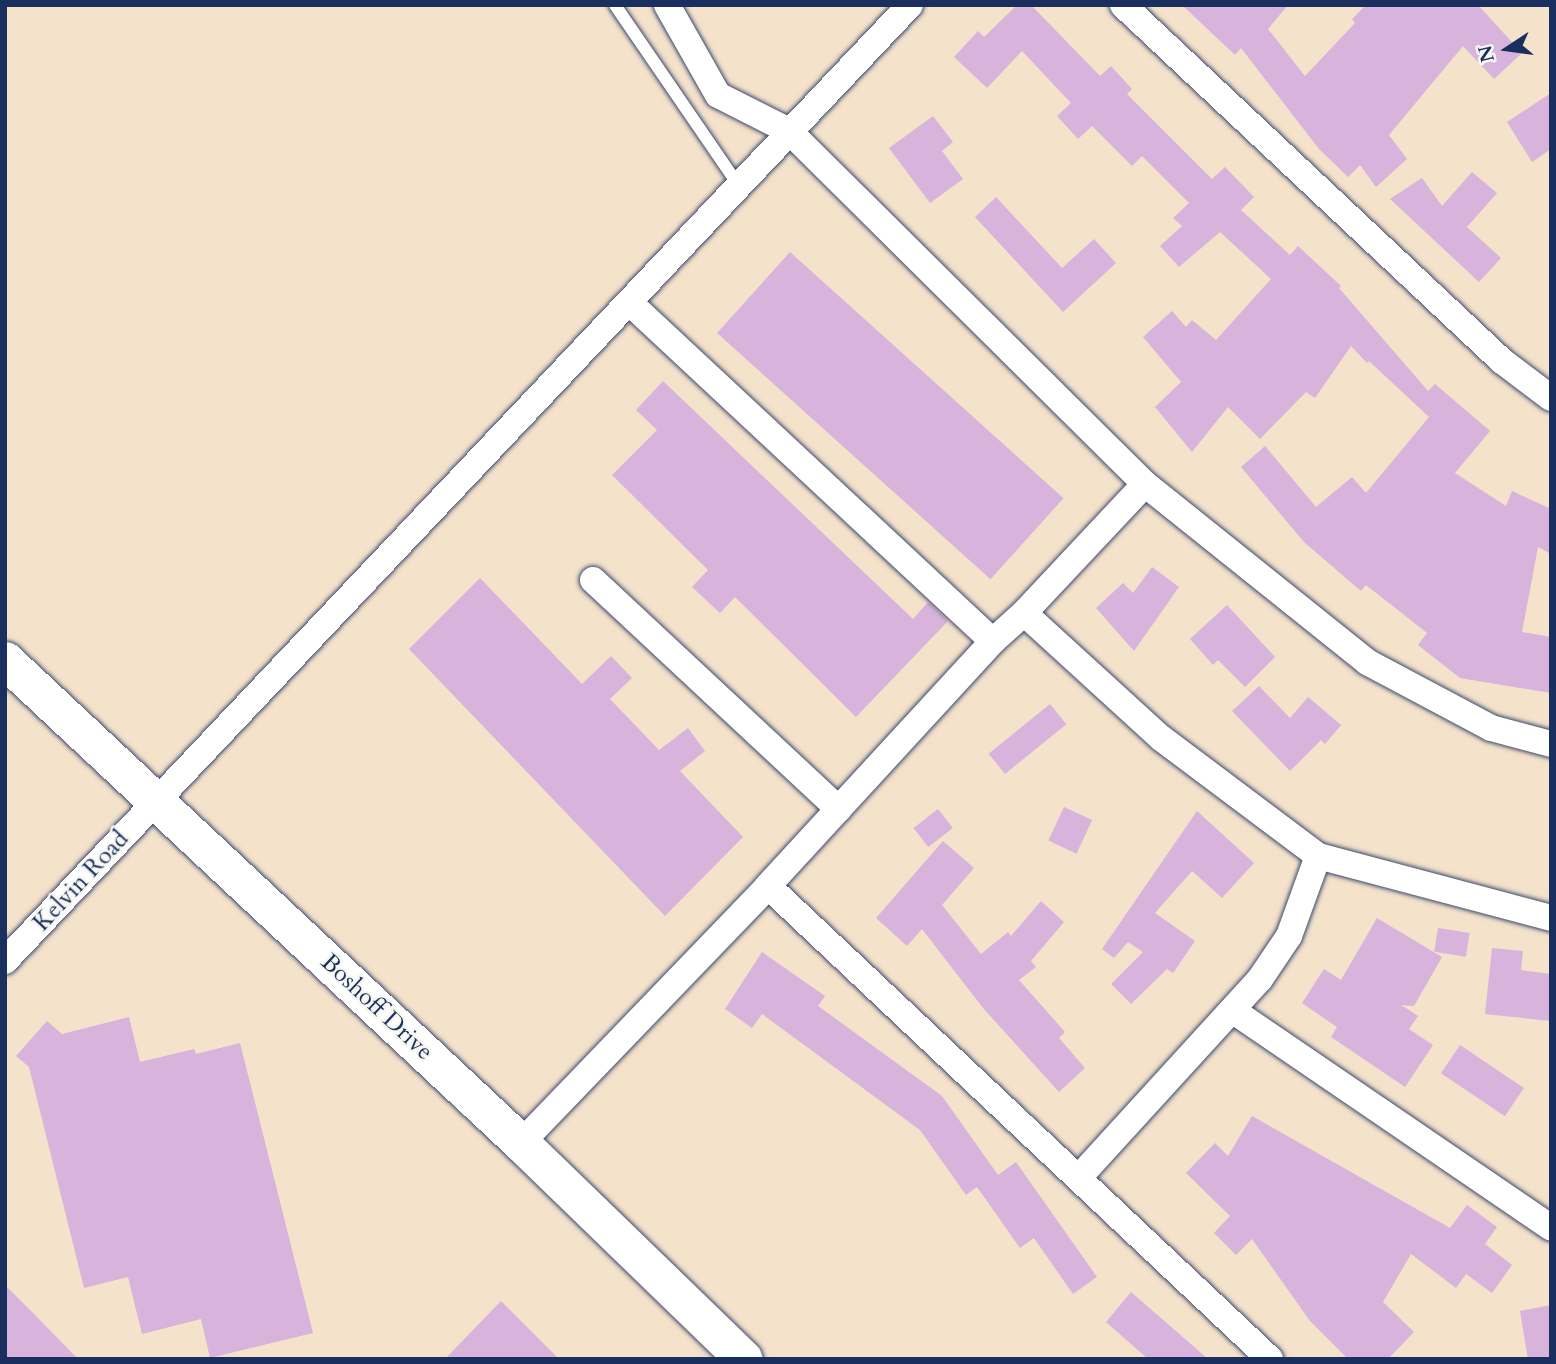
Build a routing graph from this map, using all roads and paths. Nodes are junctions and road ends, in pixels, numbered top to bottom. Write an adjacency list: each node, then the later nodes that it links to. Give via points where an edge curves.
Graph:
1 (615, 5): 6 (lane)
2 (667, 5): 5 (street, via 718,95)
3 (910, 5): 5 (street, Kelvin Road)
4 (1123, 5): 8 (street, via 1502,361)
5 (789, 131): 6 (street, Kelvin Road); 9 (street)
6 (738, 186): 7 (street, Kelvin Road)
7 (630, 303): 12 (street); 15 (street, Kelvin Road)
8 (1551, 398)
9 (1145, 484): 11 (street); 14 (street, via 1367,662 1492,728)
10 (593, 580): 16 (street)
11 (1024, 613): 12 (street); 17 (street, via 1161,738)
12 (993, 641): 16 (street)
13 (5, 660): 15 (main road, Boshoff Drive)
14 (1551, 744)
15 (157, 800): 20 (street, Kelvin Road); 22 (main road, Boshoff Drive)
16 (839, 809): 18 (street)
17 (1318, 856): 19 (street); 21 (street, via 1289,936)
18 (768, 886): 22 (street); 23 (street)
19 (1551, 918)
20 (5, 961)
21 (1232, 1010): 23 (street); 24 (street)
22 (521, 1143): 25 (main road, Boshoff Drive)
23 (1079, 1177): 26 (street)
24 (1551, 1228)
25 (744, 1359)
26 (1270, 1359)

